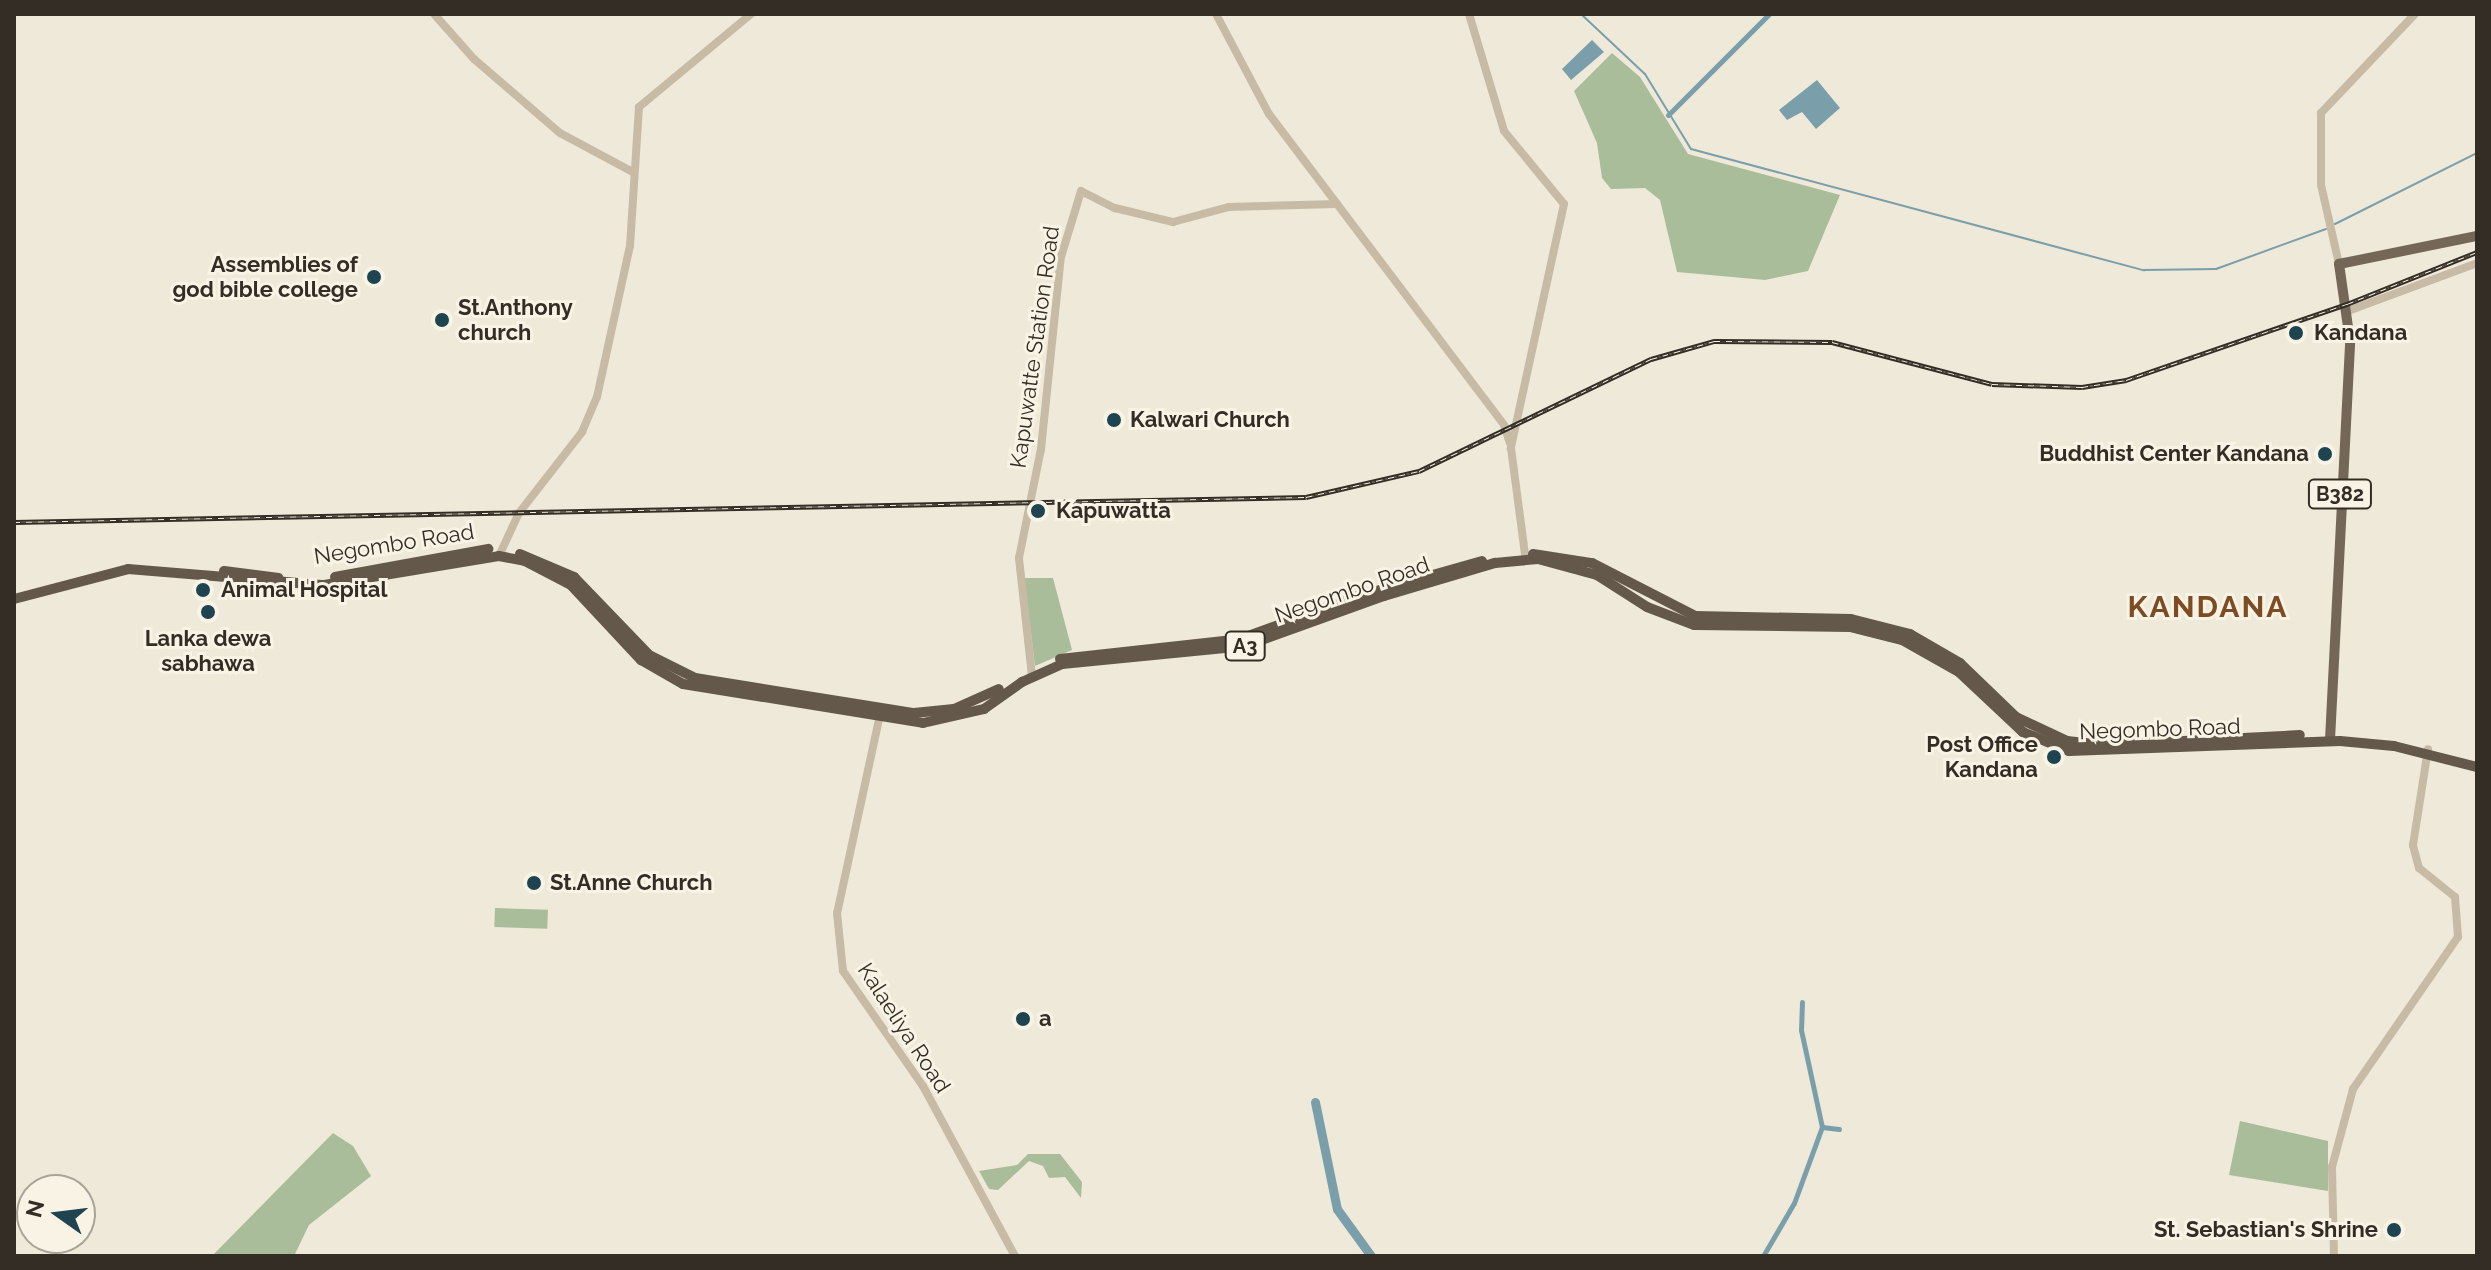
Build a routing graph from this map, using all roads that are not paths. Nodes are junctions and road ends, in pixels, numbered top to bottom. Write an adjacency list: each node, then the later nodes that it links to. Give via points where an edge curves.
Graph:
1 (434, 14): 6 (street, via 474,59 560,133)
2 (751, 14): 6 (street, via 644,99)
3 (1216, 14): 7 (street, via 1269,114)
4 (1469, 14): 12 (street, via 1504,131 1564,204)
5 (2415, 14): 10 (street, via 2321,113 2321,185)
6 (631, 171): 13 (street, via 630,246 597,397 582,432 519,513)
7 (1337, 204): 12 (street, via 1507,429); 17 (street, Kapuwatte Station Road, via 1229,207 1173,222 1115,208 1081,191 1061,257 1041,449 1019,558)
8 (2477, 236): 10 (main road)
9 (2477, 263): 11 (street)
10 (2339, 264): 11 (main road, B382)
11 (2348, 311): 20 (main road, B382)
12 (1511, 448): 14 (street)
13 (497, 553): 15 (highway, Negombo Road / A3, via 306,579 136,563); 16 (highway, Negombo Road / A3, via 324,585 128,569); 19 (highway, Negombo Road / A3, via 540,559 574,577 649,655 682,674)
14 (1525, 554): 17 (highway, Negombo Road / A3, via 1391,586 1258,635 1098,652); 18 (highway, Negombo Road / A3, via 1592,563 1660,603 1712,619 1834,617 1885,626 1928,642)
15 (14, 592)
16 (14, 599)
17 (1032, 673): 18 (highway, Negombo Road / A3, via 1062,664 1245,646 1495,563 1538,559 1597,575 1647,607 1694,625 1841,626 1887,635 1933,655); 19 (highway, Negombo Road / A3, via 954,709)
18 (1983, 690): 20 (highway, Negombo Road / A3, via 2026,723 2079,743)
19 (880, 714): 24 (street, Kalaeliya Road, via 837,913 843,971 923,1086)
20 (2330, 737): 21 (highway, Negombo Road / A3)
21 (2427, 752): 22 (highway, Negombo Road / A3); 23 (highway, Negombo Road / A3); 25 (street, via 2415,857 2428,877 2455,897 2458,937 2353,1089 2332,1167)
22 (2477, 760)
23 (2477, 767)
24 (1015, 1256)
25 (2334, 1256)

